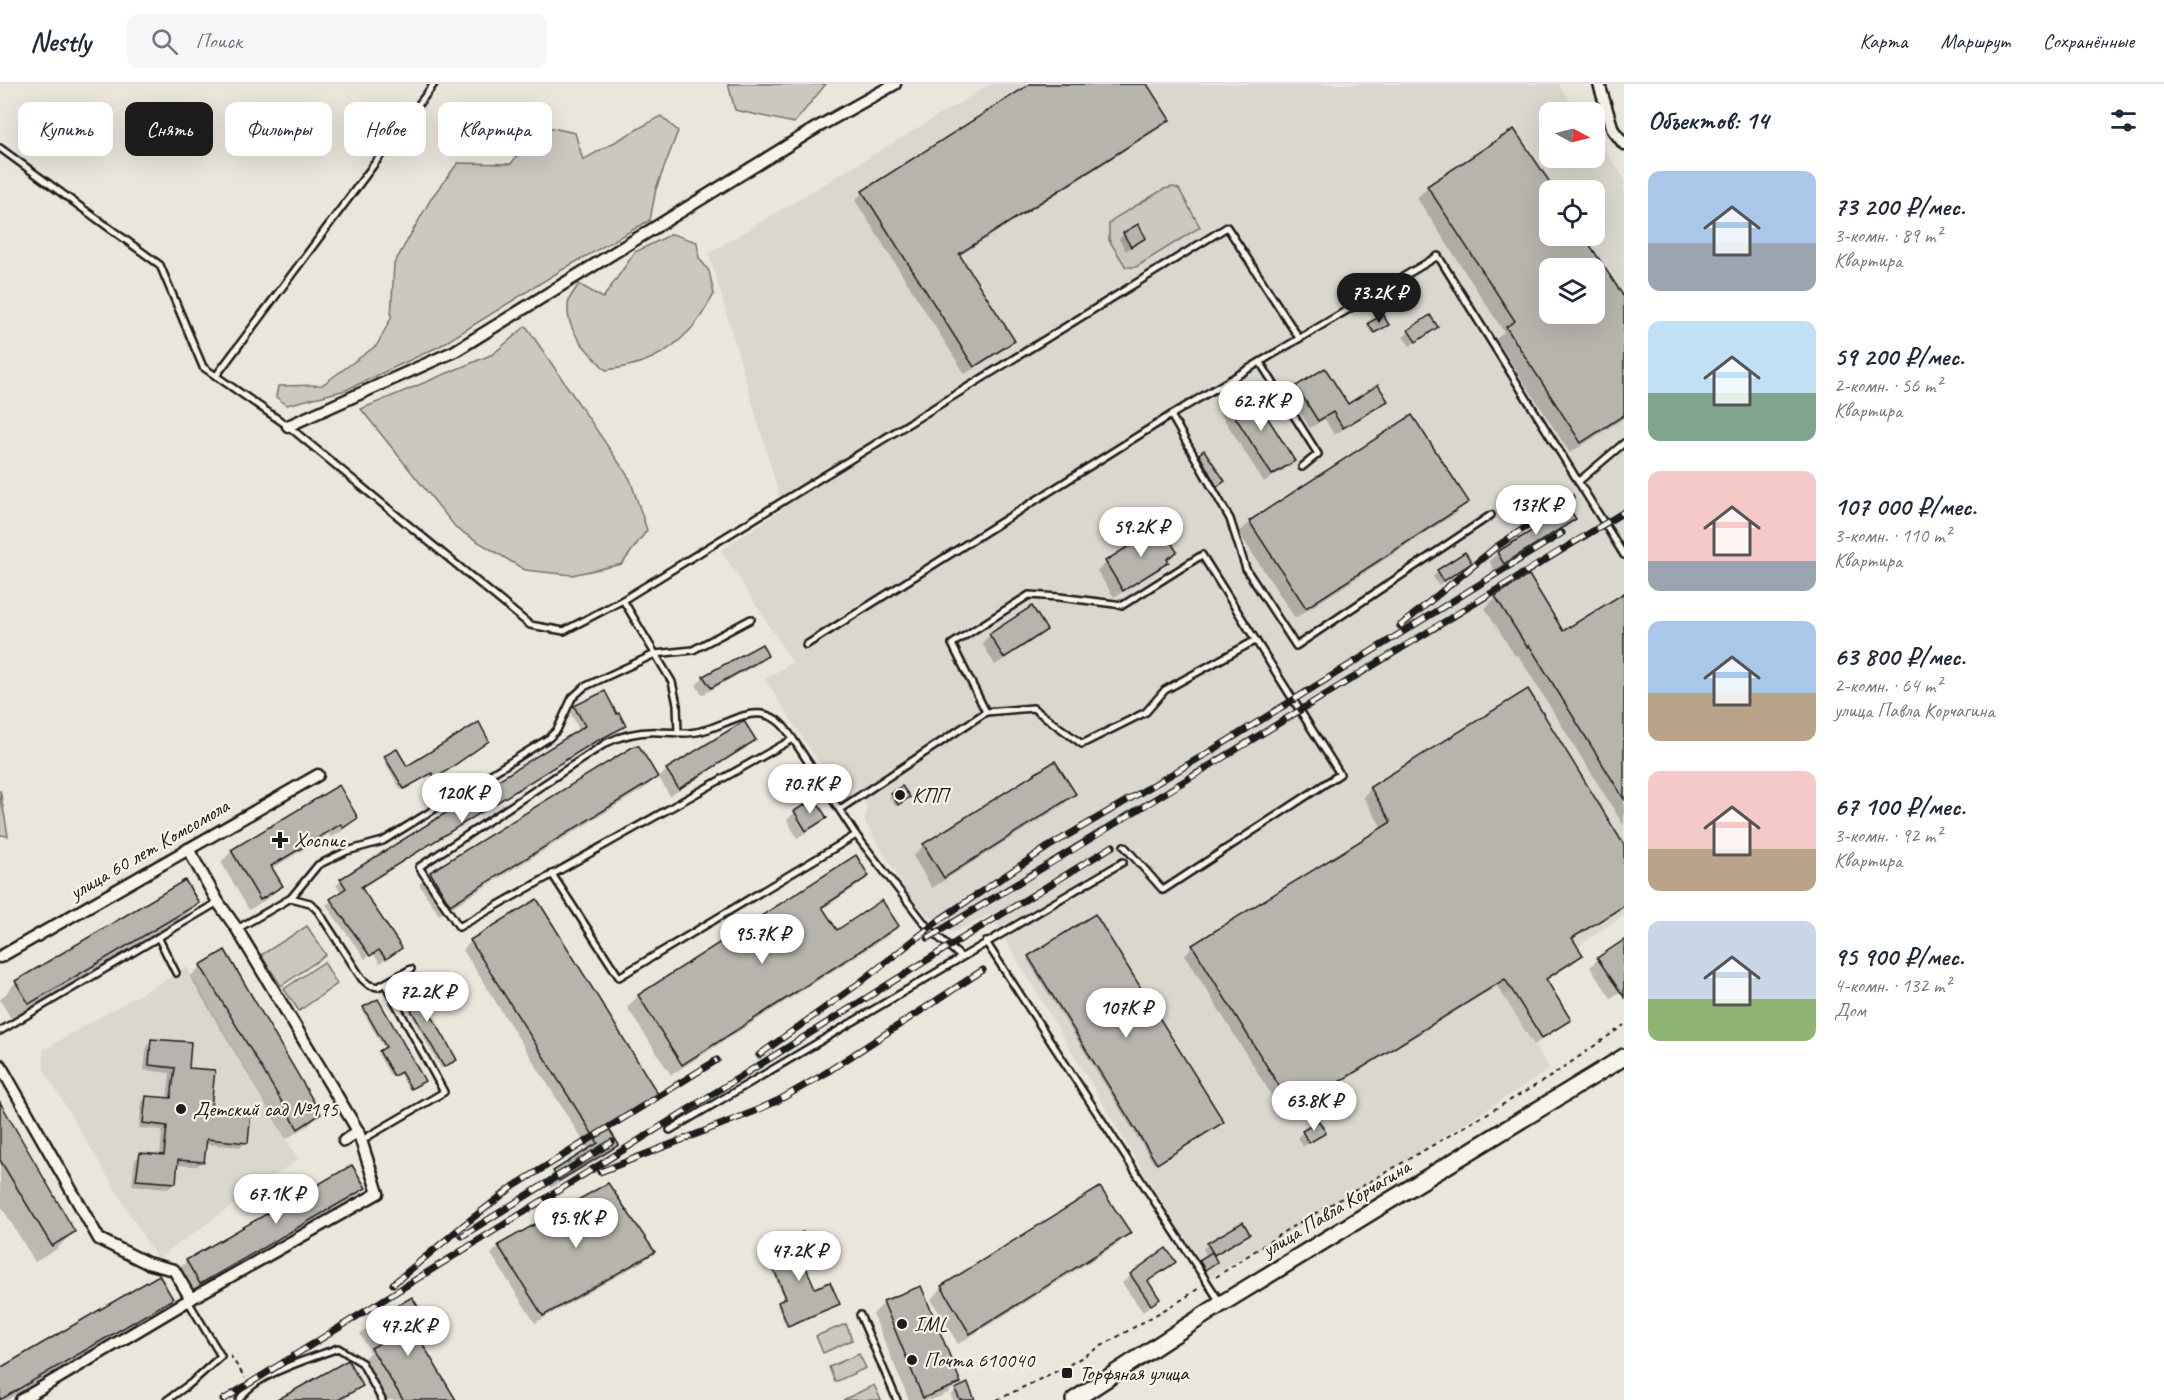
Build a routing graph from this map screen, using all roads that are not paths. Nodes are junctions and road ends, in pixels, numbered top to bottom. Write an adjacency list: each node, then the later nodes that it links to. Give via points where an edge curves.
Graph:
1 (434, 84): 8 (lane)
2 (895, 84): 10 (street, via 816,128 455,351)
3 (1599, 84): 4 (street, via 1613,130)
4 (1624, 144)
5 (0, 148): 8 (lane, via 160,265 203,367)
6 (1299, 338): 7 (lane); 13 (lane, via 1438,256); 16 (lane, via 1227,227)
7 (1260, 362): 9 (lane); 12 (lane, via 1318,454)
8 (216, 376): 10 (lane)
9 (1171, 415): 14 (lane, via 1230,519 1246,569 1296,646); 19 (lane)
10 (288, 426): 16 (lane, via 530,625 564,631)
11 (1624, 442): 13 (lane)
12 (1302, 466)
13 (1578, 482): 15 (lane)
14 (1491, 515)
15 (1624, 555)
16 (623, 600): 20 (lane)
17 (751, 618): 20 (lane, via 693,650)
18 (1256, 640): 21 (lane, via 1165,690 1146,712 1082,744 1033,708); 21 (lane, via 1202,555 1123,605 1029,595 952,644); 27 (lane, via 1340,774 1163,890)
19 (806, 645)
20 (655, 654): 22 (lane, via 672,682); 31 (lane, via 584,687 572,698 549,738 383,841 347,850 318,865)
21 (986, 712): 25 (lane)
22 (678, 733): 23 (lane, via 699,732 759,713 779,721); 30 (lane, via 637,733 606,743 419,867 459,927)
23 (793, 739): 25 (lane); 30 (lane)
24 (318, 775): 28 (street, улица 60 лет Комсомола)
25 (840, 809): 26 (lane)
26 (856, 835): 30 (lane, via 619,977); 36 (lane, via 934,935)
27 (1125, 846)
28 (188, 849): 32 (street); 37 (street, улица 60 лет Комсомола)
29 (1123, 862): 35 (lane)
30 (552, 874)
31 (291, 898): 33 (lane); 40 (lane, via 310,903 318,911 365,983 373,987)
32 (218, 902): 33 (street); 34 (lane)
33 (237, 929): 45 (street)
34 (158, 937): 39 (lane); 41 (lane)
35 (986, 942): 36 (lane); 48 (lane)
36 (960, 956): 44 (lane)
37 (0, 957)
38 (411, 969): 40 (lane)
39 (176, 974)
40 (385, 984): 45 (lane, via 444,1092)
41 (0, 1031)
42 (1624, 1057): 48 (main road, улица Павла Корчагина)
43 (0, 1065): 47 (street, via 99,1239 147,1263 174,1270)
44 (670, 1130)
45 (360, 1136): 46 (street); 47 (street, via 378,1193)
46 (344, 1141)
47 (189, 1300): 50 (street); 51 (lane, via 220,1356)
48 (1221, 1304): 55 (main road, улица Павла Корчагина)
49 (860, 1315): 54 (lane)
50 (21, 1400)
51 (167, 1400)
52 (239, 1400): 53 (lane, via 244,1392 275,1372 338,1348 362,1363)
53 (382, 1400)
54 (897, 1400)
55 (1074, 1400)

